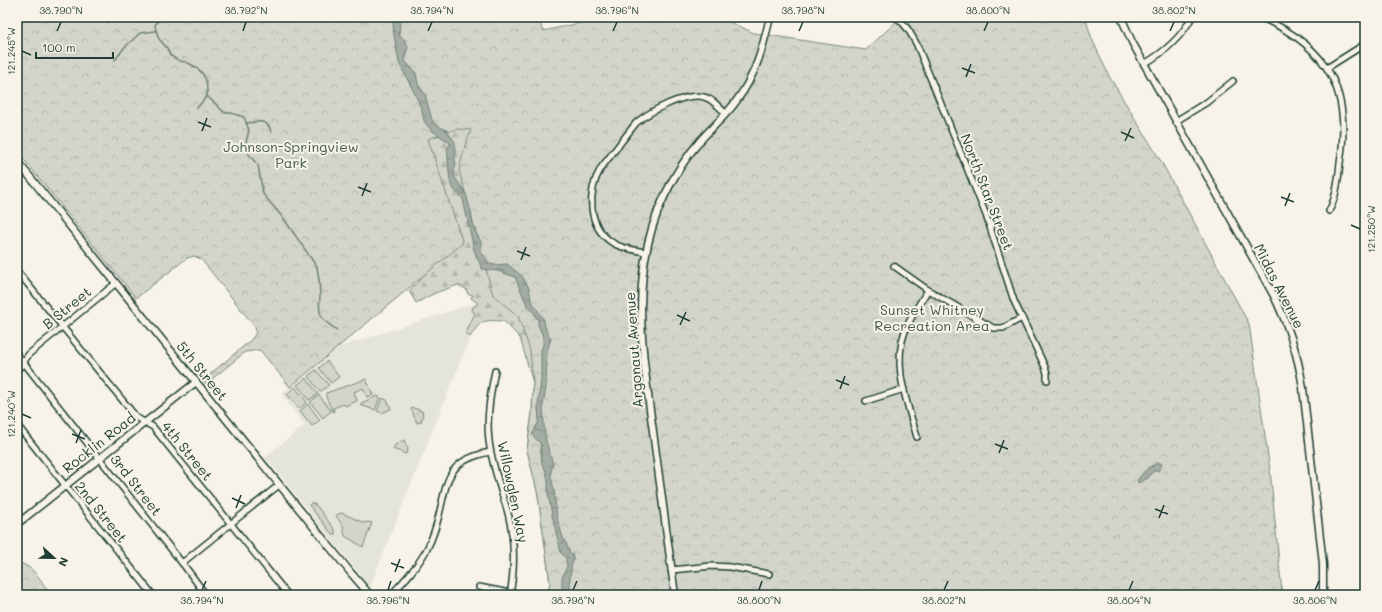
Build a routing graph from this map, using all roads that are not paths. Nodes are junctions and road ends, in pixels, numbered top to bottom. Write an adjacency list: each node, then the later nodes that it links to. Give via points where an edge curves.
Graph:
1 (770, 17): 11 (street, Argonaut Avenue, via 754,72)
2 (896, 17): 20 (street, North Star Street, via 911,32 917,44 986,215 1009,287)
3 (1121, 17): 8 (street, Midas Avenue)
4 (1192, 17): 8 (street, via 1170,47)
5 (1260, 17): 6 (street)
6 (1266, 18): 9 (street, via 1306,44)
7 (1365, 44): 9 (street)
8 (1144, 64): 12 (street, Midas Avenue)
9 (1327, 68): 14 (street, via 1339,98 1344,130 1335,195)
10 (1233, 81): 12 (street, via 1207,102)
11 (726, 114): 15 (street, Argonaut Avenue, via 692,152 671,184 653,224); 15 (street, via 707,98 698,96 686,97 662,106 636,123 596,176 591,192 591,208 602,234 617,246)
12 (1176, 120): 50 (street, Midas Avenue, via 1273,294 1295,346 1301,373 1323,564)
13 (18, 165): 18 (street, 5th Street)
14 (1329, 211)
15 (646, 252): 40 (street, Argonaut Avenue, via 641,290 644,356)
16 (894, 266): 19 (street)
17 (17, 271): 21 (street, 4th Street)
18 (115, 284): 21 (street, B Street); 27 (street, 5th Street)
19 (928, 290): 20 (street, via 993,328 1003,328); 28 (street, via 910,320 902,342 900,367)
20 (1022, 318): 26 (street, North Star Street, via 1045,367)
21 (62, 327): 23 (street, B Street); 30 (street, 4th Street, via 137,418)
22 (17, 354): 23 (street, 3rd Street)
23 (23, 361): 24 (street, B Street); 34 (street, 3rd Street)
24 (17, 369)
25 (495, 371): 33 (street, Willowglen Way, via 488,414)
26 (1047, 380)
27 (196, 382): 30 (street, Rocklin Road); 35 (street, 5th Street)
28 (904, 389): 29 (street); 32 (street)
29 (866, 401)
30 (144, 423): 34 (street, Rocklin Road); 38 (street, 4th Street, via 153,427)
31 (17, 425): 36 (street, 2nd Street)
32 (917, 437)
33 (490, 452): 43 (street, Willowglen Way, via 511,530 514,554); 48 (street, via 465,460 451,473 437,523 426,550 411,573)
34 (100, 458): 36 (street, Rocklin Road); 39 (street, 3rd Street)
35 (279, 485): 38 (street); 47 (street, 5th Street)
36 (65, 486): 37 (street, Rocklin Road); 44 (street, 2nd Street)
37 (17, 524)
38 (231, 524): 39 (street); 46 (street, 4th Street)
39 (182, 563): 45 (street, 3rd Street)
40 (671, 570): 41 (street, via 724,567); 49 (street, Argonaut Avenue)
41 (769, 574)
42 (479, 587): 43 (street)
43 (510, 594)
44 (153, 595)
45 (206, 595)
46 (288, 595)
47 (370, 595)
48 (391, 595)
49 (675, 595)
50 (1323, 595)

